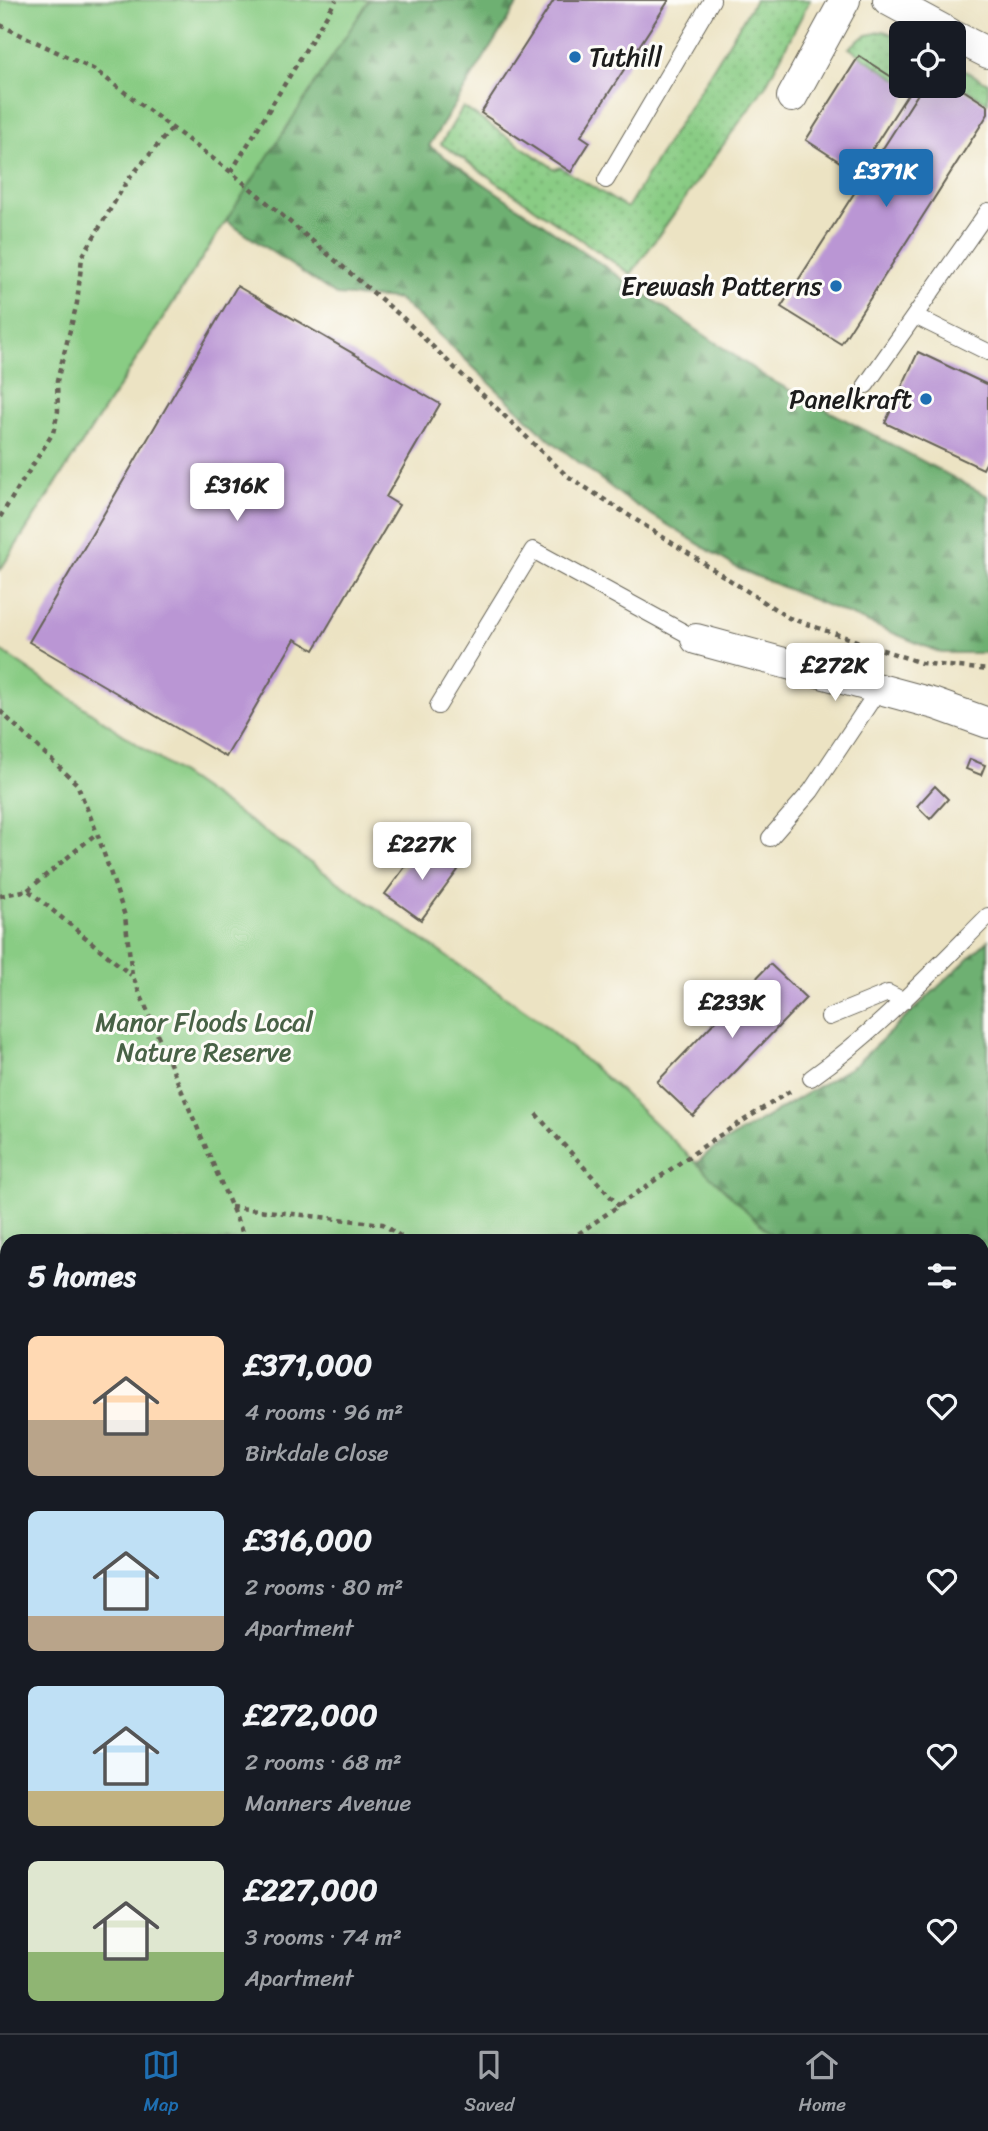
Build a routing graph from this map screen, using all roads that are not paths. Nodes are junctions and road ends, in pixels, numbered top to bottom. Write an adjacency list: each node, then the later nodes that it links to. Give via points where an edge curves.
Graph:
1 (712, 0): 6 (lane)
2 (845, 0): 5 (street)
3 (888, 0): 4 (street)
4 (927, 21)
5 (792, 97)
6 (606, 180)
7 (988, 211): 8 (lane)
8 (915, 316): 9 (lane); 10 (lane)
9 (988, 352)
10 (866, 386)
11 (696, 639): 12 (street); 13 (lane, via 533,550)
12 (879, 689): 14 (street); 15 (lane, via 811,791)
13 (438, 706)
14 (988, 723)
15 (770, 838)
16 (988, 916): 17 (lane)
17 (904, 1001): 18 (lane, via 888,993); 19 (lane)
18 (830, 1017)
19 (811, 1079)

